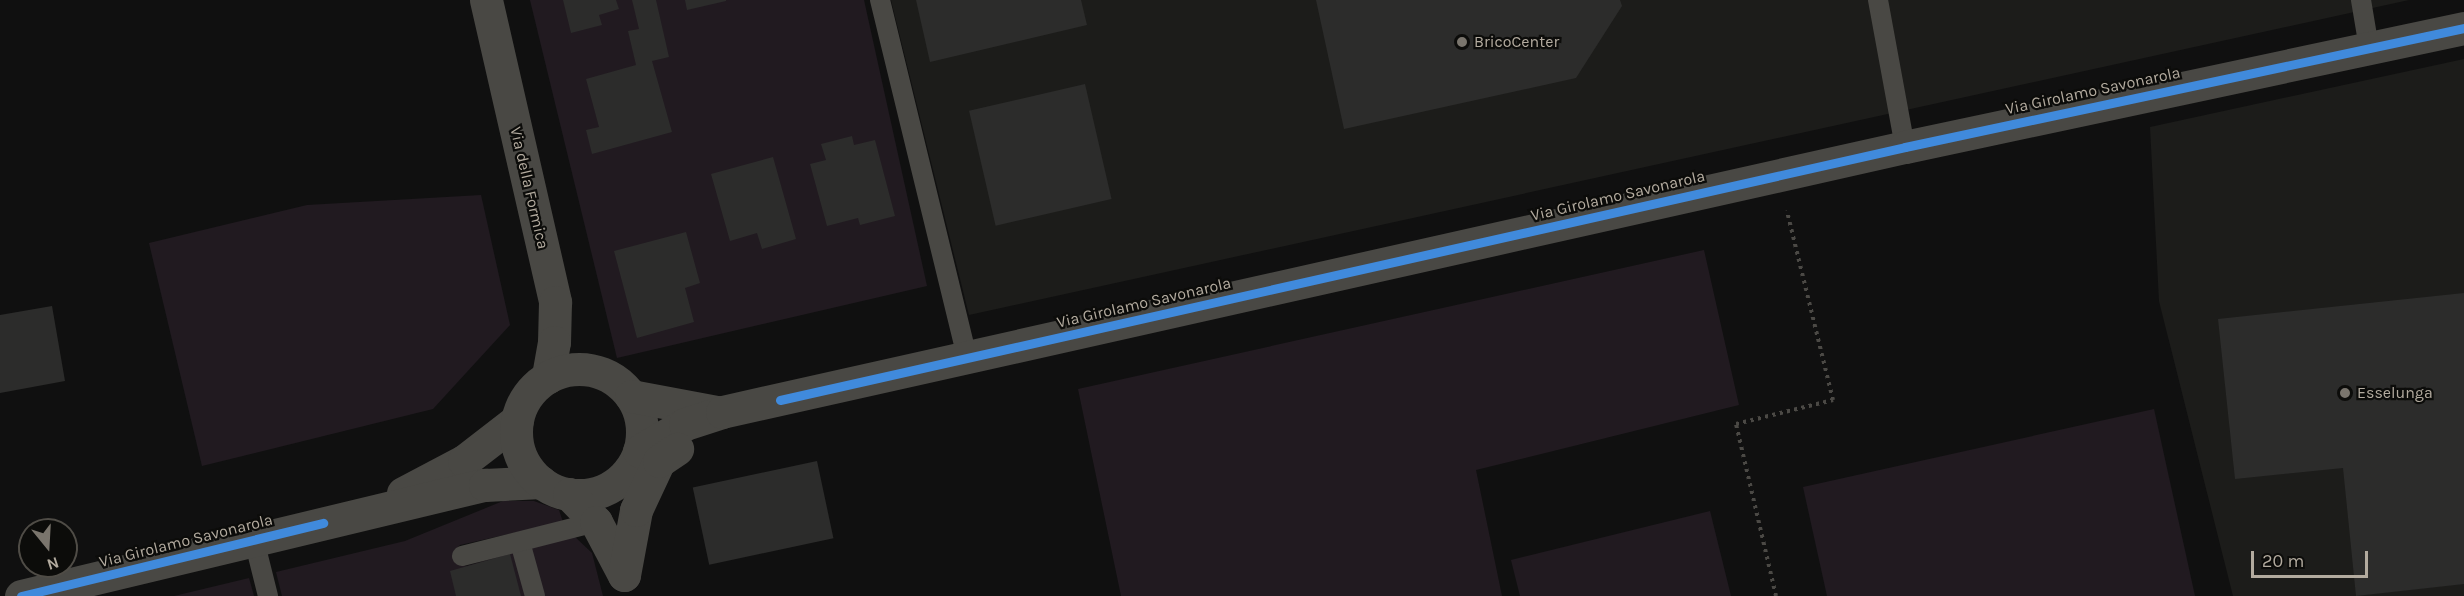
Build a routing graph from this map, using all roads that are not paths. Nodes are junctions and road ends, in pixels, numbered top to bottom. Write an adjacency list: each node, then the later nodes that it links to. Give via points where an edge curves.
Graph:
1 (486, 0): 9 (street, Via della Formica, via 555,303)
2 (880, 0): 8 (lane)
3 (1878, 0): 7 (lane)
4 (2361, 0): 6 (lane)
5 (2464, 28): 6 (street, Via Girolamo Savonarola)
6 (2369, 48): 7 (street, Via Girolamo Savonarola)
7 (1905, 147): 8 (street, Via Girolamo Savonarola)
8 (967, 358): 11 (street, Via Girolamo Savonarola)
9 (548, 377): 10 (street, via 584,369 618,382); 13 (street, via 533,388)
10 (631, 396): 12 (street, Via Girolamo Savonarola); 14 (street, via 643,432)
11 (756, 405): 12 (street, Via Girolamo Savonarola); 21 (street, via 702,432 659,461 636,510)
12 (722, 412): 14 (street, Via Girolamo Savonarola, via 685,424)
13 (517, 420): 15 (street, via 520,455); 16 (street, Via Girolamo Savonarola, via 464,461)
14 (635, 460): 15 (street, via 603,490); 21 (street, via 617,511)
15 (555, 488): 16 (street, Via Girolamo Savonarola, via 485,485); 17 (street)
16 (367, 512): 18 (street, Via Girolamo Savonarola)
17 (596, 522): 19 (lane); 21 (street)
18 (254, 540): 22 (street, Via Girolamo Savonarola); 23 (lane)
19 (520, 542): 20 (lane); 24 (lane)
20 (462, 556)
21 (626, 586)
22 (21, 596)
23 (268, 596)
24 (535, 596)

